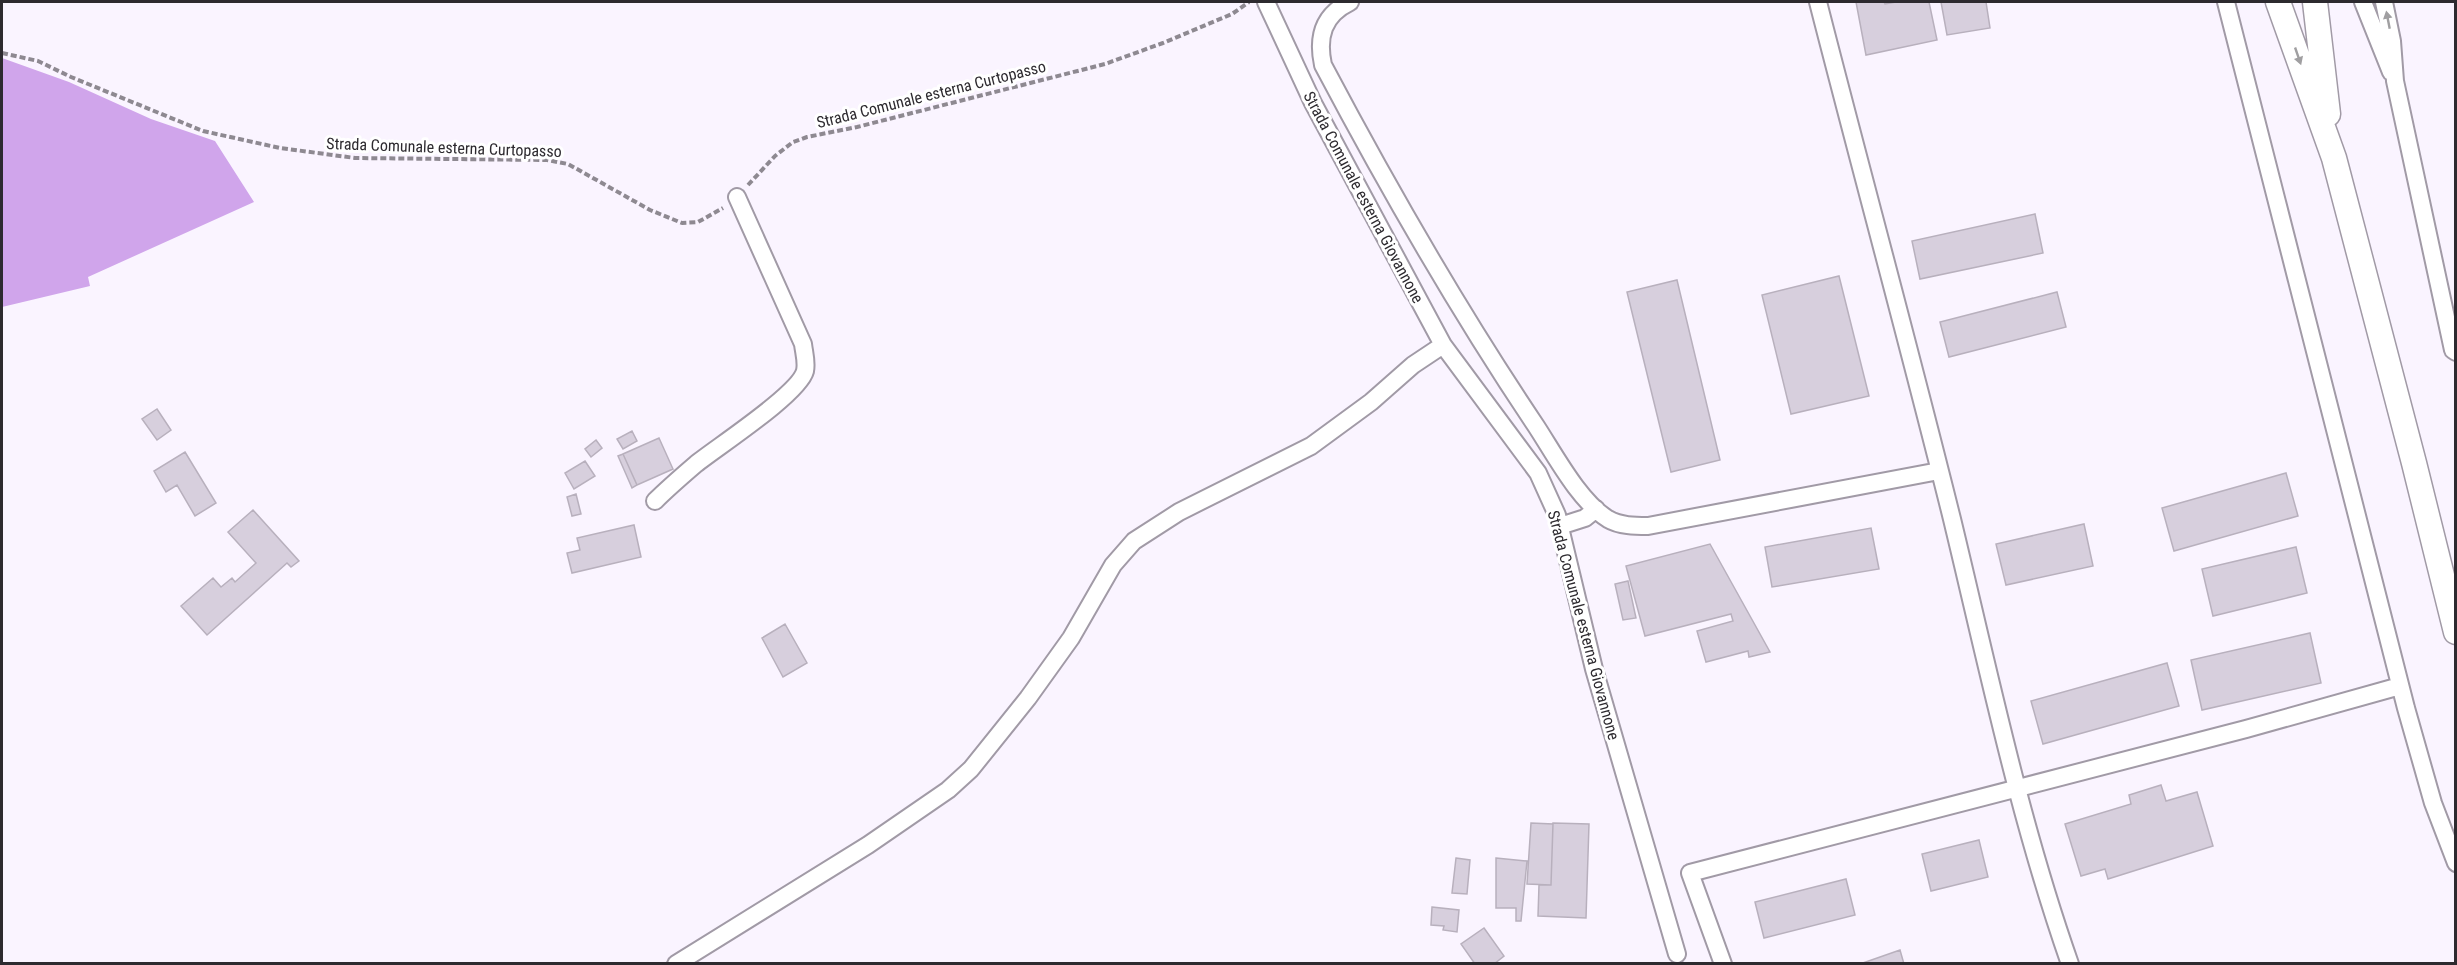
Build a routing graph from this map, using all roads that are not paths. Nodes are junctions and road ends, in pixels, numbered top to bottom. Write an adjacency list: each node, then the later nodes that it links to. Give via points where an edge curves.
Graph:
1 (1269, 2): 12 (street, Strada Comunale esterna Giovannone, via 1313,103)
2 (1350, 2): 16 (street, via 1335,9 1326,24 1319,46 1323,65 1482,344 1571,479)
3 (1818, 2): 14 (street)
4 (2226, 2): 19 (street)
5 (2278, 2): 10 (main road, one-way to 10)
6 (2314, 2): 10 (main road)
7 (2363, 2): 9 (street)
8 (2384, 2): 9 (street, one-way to 8)
9 (2395, 81): 13 (street)
10 (2334, 158): 18 (main road)
11 (737, 197): 15 (street, via 803,344 805,373 751,424)
12 (1443, 345): 17 (street, Strada Comunale esterna Giovannone, via 1538,473); 23 (street, via 1311,446 1179,512 1134,541 1113,565 1071,638 1029,698 971,769 948,790 868,845)
13 (2456, 352)
14 (1939, 471): 16 (street, via 1648,526 1616,523); 20 (street)
15 (655, 501)
16 (1596, 508): 17 (street, via 1585,518)
17 (1560, 526): 22 (street, Strada Comunale esterna Giovannone, via 1594,669)
18 (2456, 633)
19 (2400, 686): 20 (street); 21 (street, via 2433,803)
20 (2017, 787): 24 (street, via 1690,873); 25 (street)
21 (2456, 863)
22 (1677, 954)
23 (676, 963)
24 (1723, 963)
25 (2070, 963)

